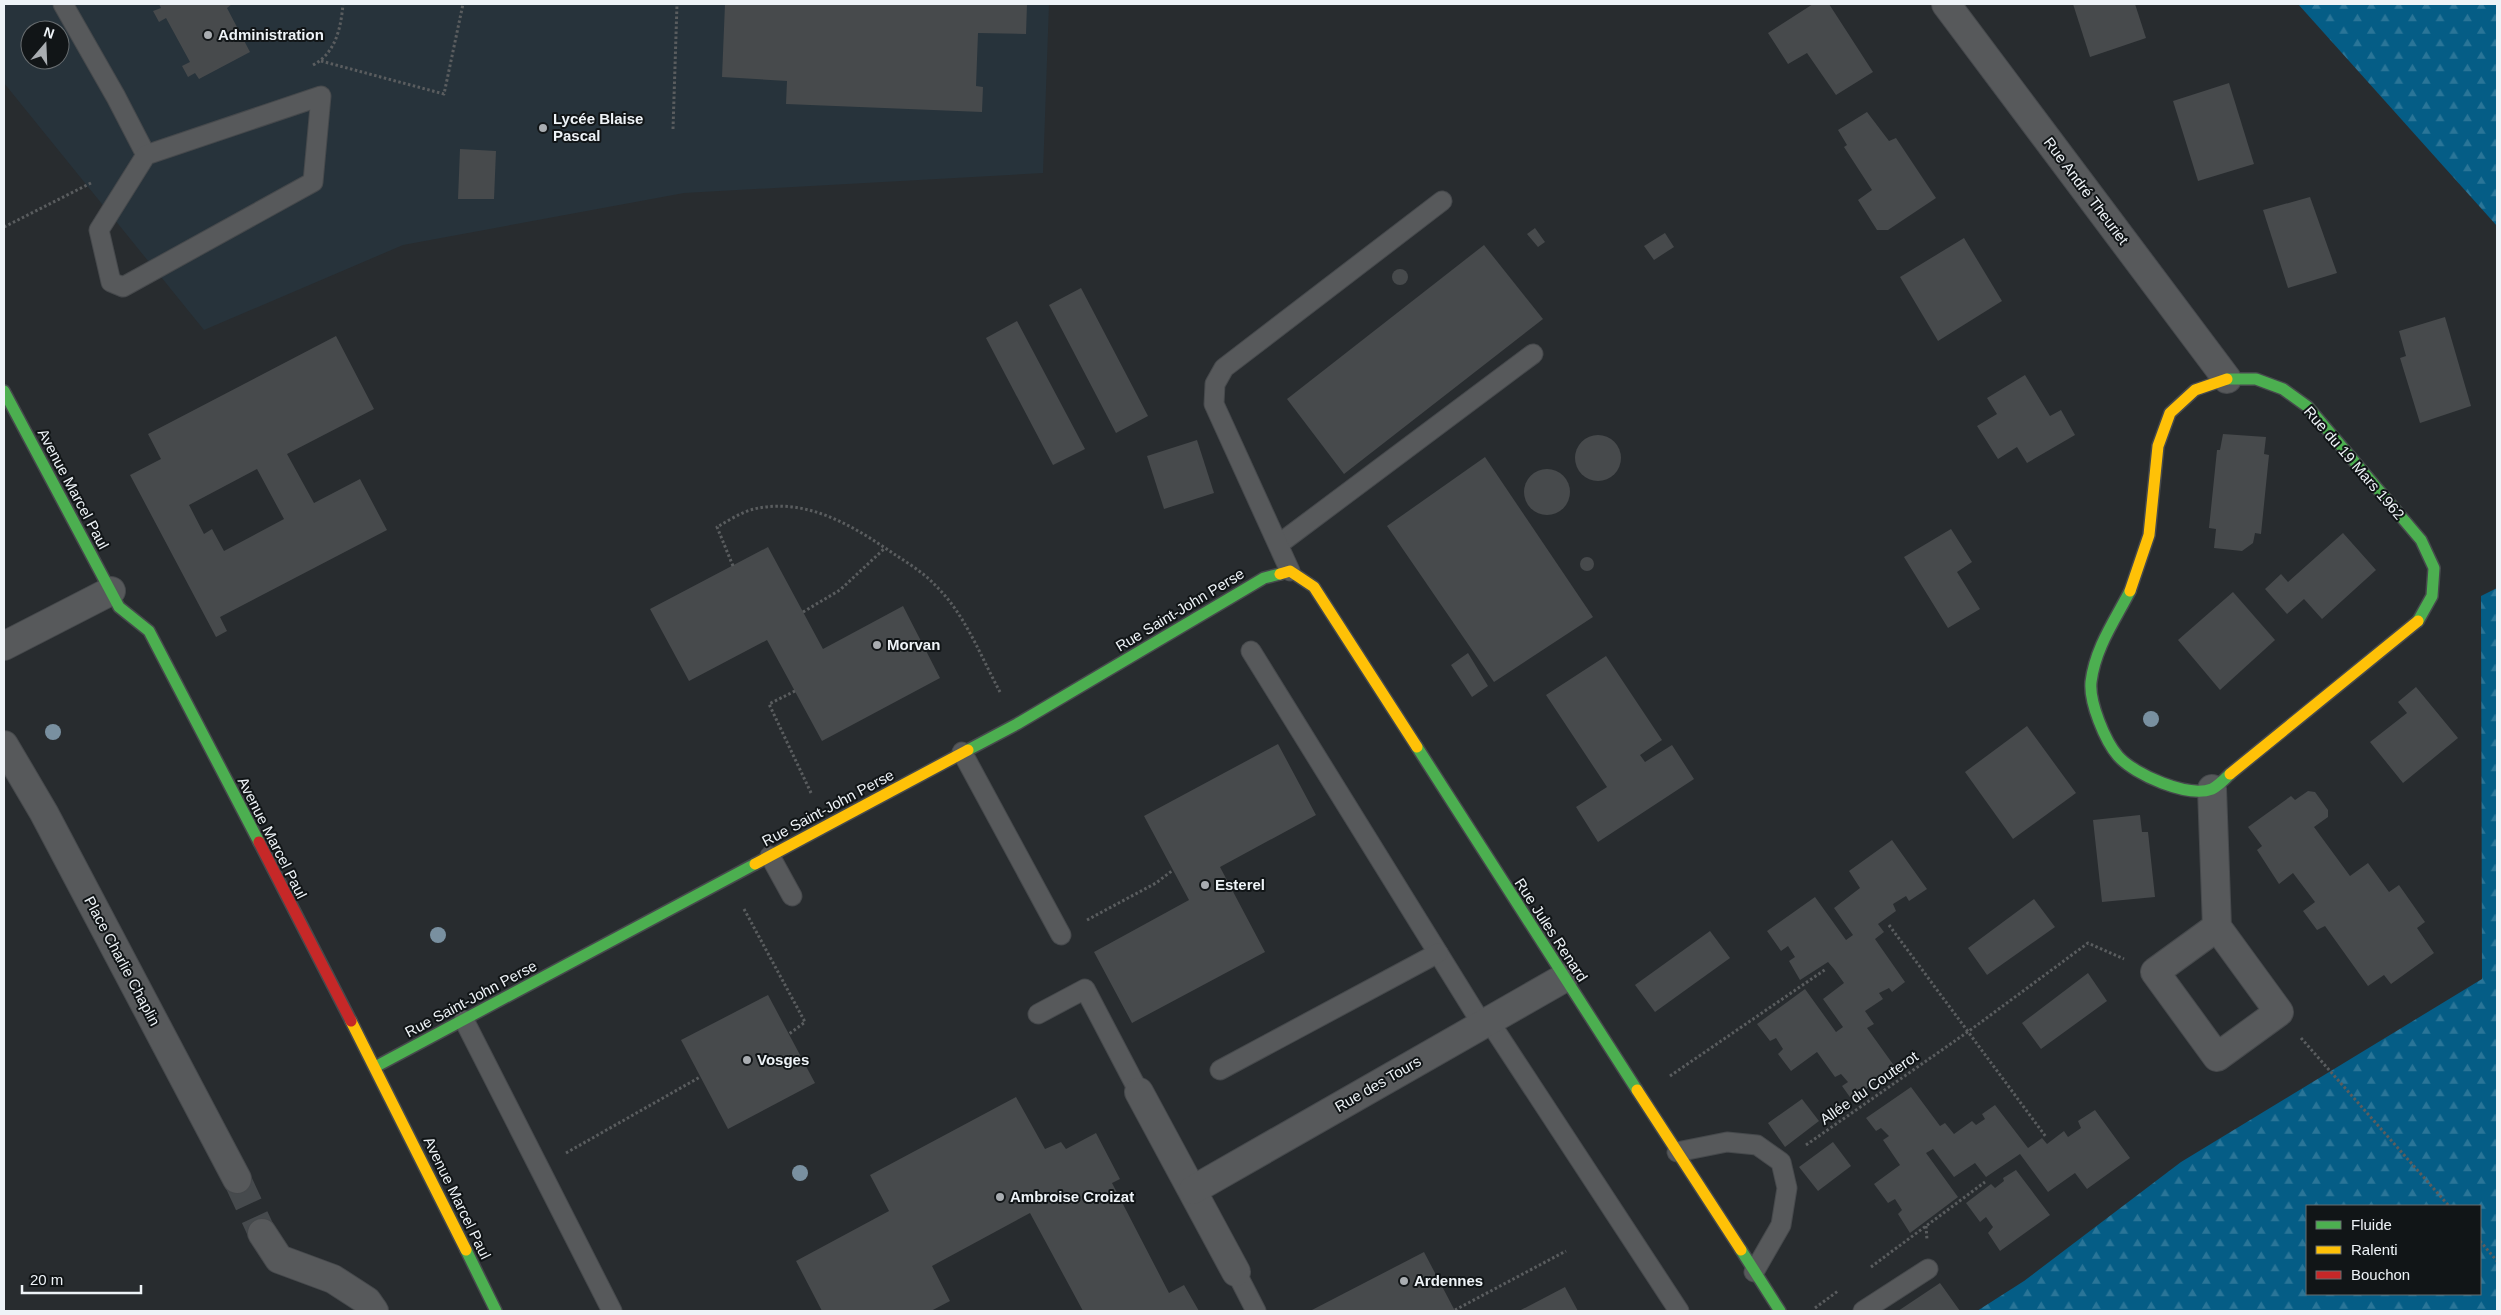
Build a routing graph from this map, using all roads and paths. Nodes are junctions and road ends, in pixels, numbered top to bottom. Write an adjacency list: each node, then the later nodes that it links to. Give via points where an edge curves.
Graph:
1 (63, 4): 7 (lane)
2 (463, 4): 5 (path, via 444,94)
3 (677, 4): 6 (path)
4 (1946, 4): 10 (street, Rue André Theuriet)
5 (321, 61)
6 (673, 129)
7 (146, 155): 7 (lane, via 99,230 111,282 123,287 313,182 321,96)
8 (1442, 201): 12 (lane, via 1224,368 1215,384 1214,404)
9 (1533, 354): 12 (lane)
10 (2227, 379): 24 (street, Rue du 19 Mars 1962, via 2195,390 2170,414 2158,446 2149,535 2131,590 2100,647 2091,683 2097,718 2118,756 2148,778 2183,790); 24 (street, Rue du 19 Mars 1962, via 2256,379 2283,389 2308,407 2421,540 2434,568 2432,596 2417,623)
11 (4, 391): 16 (street, Avenue Marcel Paul)
12 (1279, 544): 15 (lane)
13 (885, 548): 14 (path, via 837,518 801,508 767,507 752,509 717,527); 17 (path, via 840,590); 21 (path, via 936,586 959,614)
14 (733, 566)
15 (1290, 570): 21 (street, Rue Saint-John Perse, via 1264,578); 36 (street, Rue Jules Renard, via 1314,587)
16 (111, 591): 18 (street); 43 (street, Avenue Marcel Paul, via 119,607 149,631)
17 (803, 612)
18 (4, 646)
19 (1252, 652): 33 (lane)
20 (795, 691): 25 (path, via 769,704)
21 (1017, 724): 23 (street, Rue Saint-John Perse)
22 (4, 746): 52 (street, Place Charlie Chaplin, via 44,813)
23 (962, 752): 25 (street, Rue Saint-John Perse); 32 (lane)
24 (2212, 789): 31 (street)
25 (826, 826): 26 (street, Rue Saint-John Perse)
26 (770, 856): 28 (street, Rue Saint-John Perse); 29 (lane)
27 (1173, 870): 32 (path, via 1156,883)
28 (729, 880): 39 (street, Rue Saint-John Perse); 42 (path, via 805,1022)
29 (792, 896)
30 (1889, 925): 41 (path)
31 (2217, 927): 35 (street); 37 (street)
32 (1061, 935)
33 (1438, 953): 40 (lane); 44 (lane)
34 (1826, 969): 47 (path)
35 (2155, 972): 37 (street, via 2217,1057); 41 (path, Allée du Couterot, via 2088,943)
36 (1564, 978): 40 (street, Rue des Tours); 47 (street, Rue Jules Renard)
37 (2279, 1012): 55 (path)
38 (1038, 1014): 46 (lane, via 1085,989)
39 (464, 1020): 43 (street, Rue Saint-John Perse); 51 (lane)
40 (1485, 1023): 54 (street, Rue des Tours); 70 (lane)
41 (1969, 1031): 48 (path); 50 (path, Allée du Couterot)
42 (789, 1034)
43 (375, 1067): 67 (street, Avenue Marcel Paul)
44 (1220, 1070)
45 (700, 1077): 51 (path)
46 (1139, 1092): 54 (street)
47 (1640, 1096): 49 (street, Rue Jules Renard)
48 (2046, 1138)
49 (1677, 1152): 50 (lane, via 1727,1142 1757,1145); 63 (street, Rue Jules Renard)
50 (1781, 1162): 63 (lane, via 1787,1188 1781,1225)
51 (539, 1168): 68 (lane)
52 (237, 1179)
53 (1985, 1182): 61 (path)
54 (1193, 1190): 62 (street)
55 (2448, 1205)
56 (262, 1233): 66 (street, via 279,1259 333,1278 368,1301)
57 (2481, 1242): 59 (path)
58 (1566, 1251): 65 (path)
59 (2497, 1261)
60 (1928, 1269): 73 (lane)
61 (1865, 1271)
62 (1236, 1272): 69 (lane)
63 (1754, 1272): 71 (street, Rue Jules Renard)
64 (1842, 1288): 72 (path)
65 (1454, 1310)
66 (374, 1311)
67 (496, 1311)
68 (612, 1311)
69 (1256, 1311)
70 (1679, 1311)
71 (1780, 1311)
72 (1811, 1311)
73 (1863, 1311)

